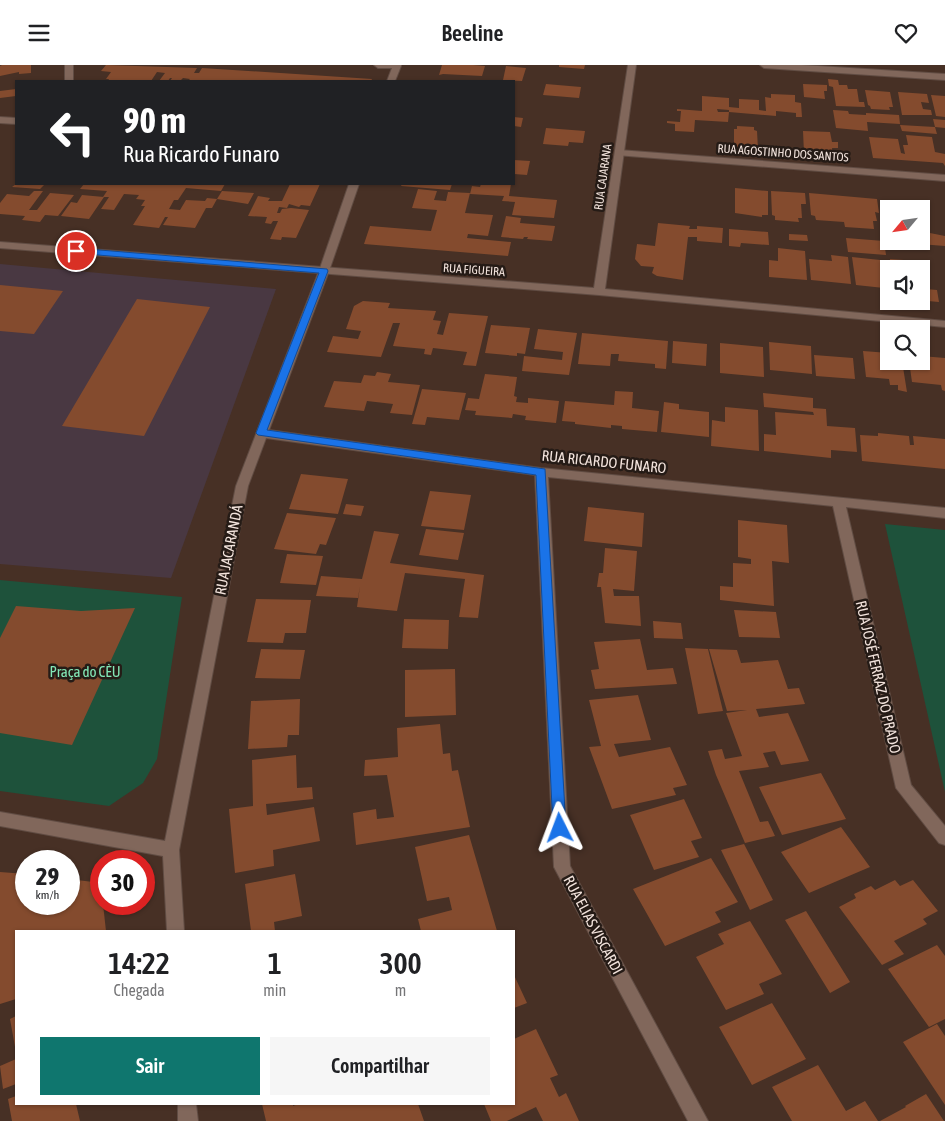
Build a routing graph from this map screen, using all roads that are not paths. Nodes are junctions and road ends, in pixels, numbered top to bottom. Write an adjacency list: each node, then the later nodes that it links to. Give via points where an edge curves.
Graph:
1 (69, 65): 8 (street)
2 (378, 65): 3 (street)
3 (397, 65): 9 (street)
4 (632, 65): 12 (street, RUA CAJARANA)
5 (764, 65): 6 (street)
6 (816, 67): 7 (street)
7 (945, 77)
8 (69, 80)
9 (391, 80)
10 (0, 120): 11 (street)
11 (15, 121)
12 (619, 153): 13 (street, RUA AGOSTINHO DOS SANTOS); 17 (street, RUA CAJARANA)
13 (945, 178)
14 (354, 185): 16 (street, RUA JACARANDÁ)
15 (0, 245): 16 (street, RUA FIGUEIRA)
16 (324, 271): 17 (street, RUA FIGUEIRA); 19 (street, RUA JACARANDÁ)
17 (599, 292): 18 (street, RUA FIGUEIRA)
18 (945, 324)
19 (262, 433): 20 (street, RUA RICARDO FUNARO); 25 (street, RUA JACARANDÁ, via 242,486)
20 (541, 472): 21 (street, RUA RICARDO FUNARO); 29 (street, RUA ELIAS VISCARDI, via 562,867)
21 (838, 502): 22 (street, RUA RICARDO FUNARO); 24 (street, RUA JOSÉ FERRAZ DO PRADO, via 904,788)
22 (945, 513)
23 (0, 819): 25 (street)
24 (945, 838)
25 (171, 850): 26 (street, RUA JACARANDÁ)
26 (176, 930)
27 (187, 1105): 28 (street)
28 (188, 1121)
29 (698, 1121)

